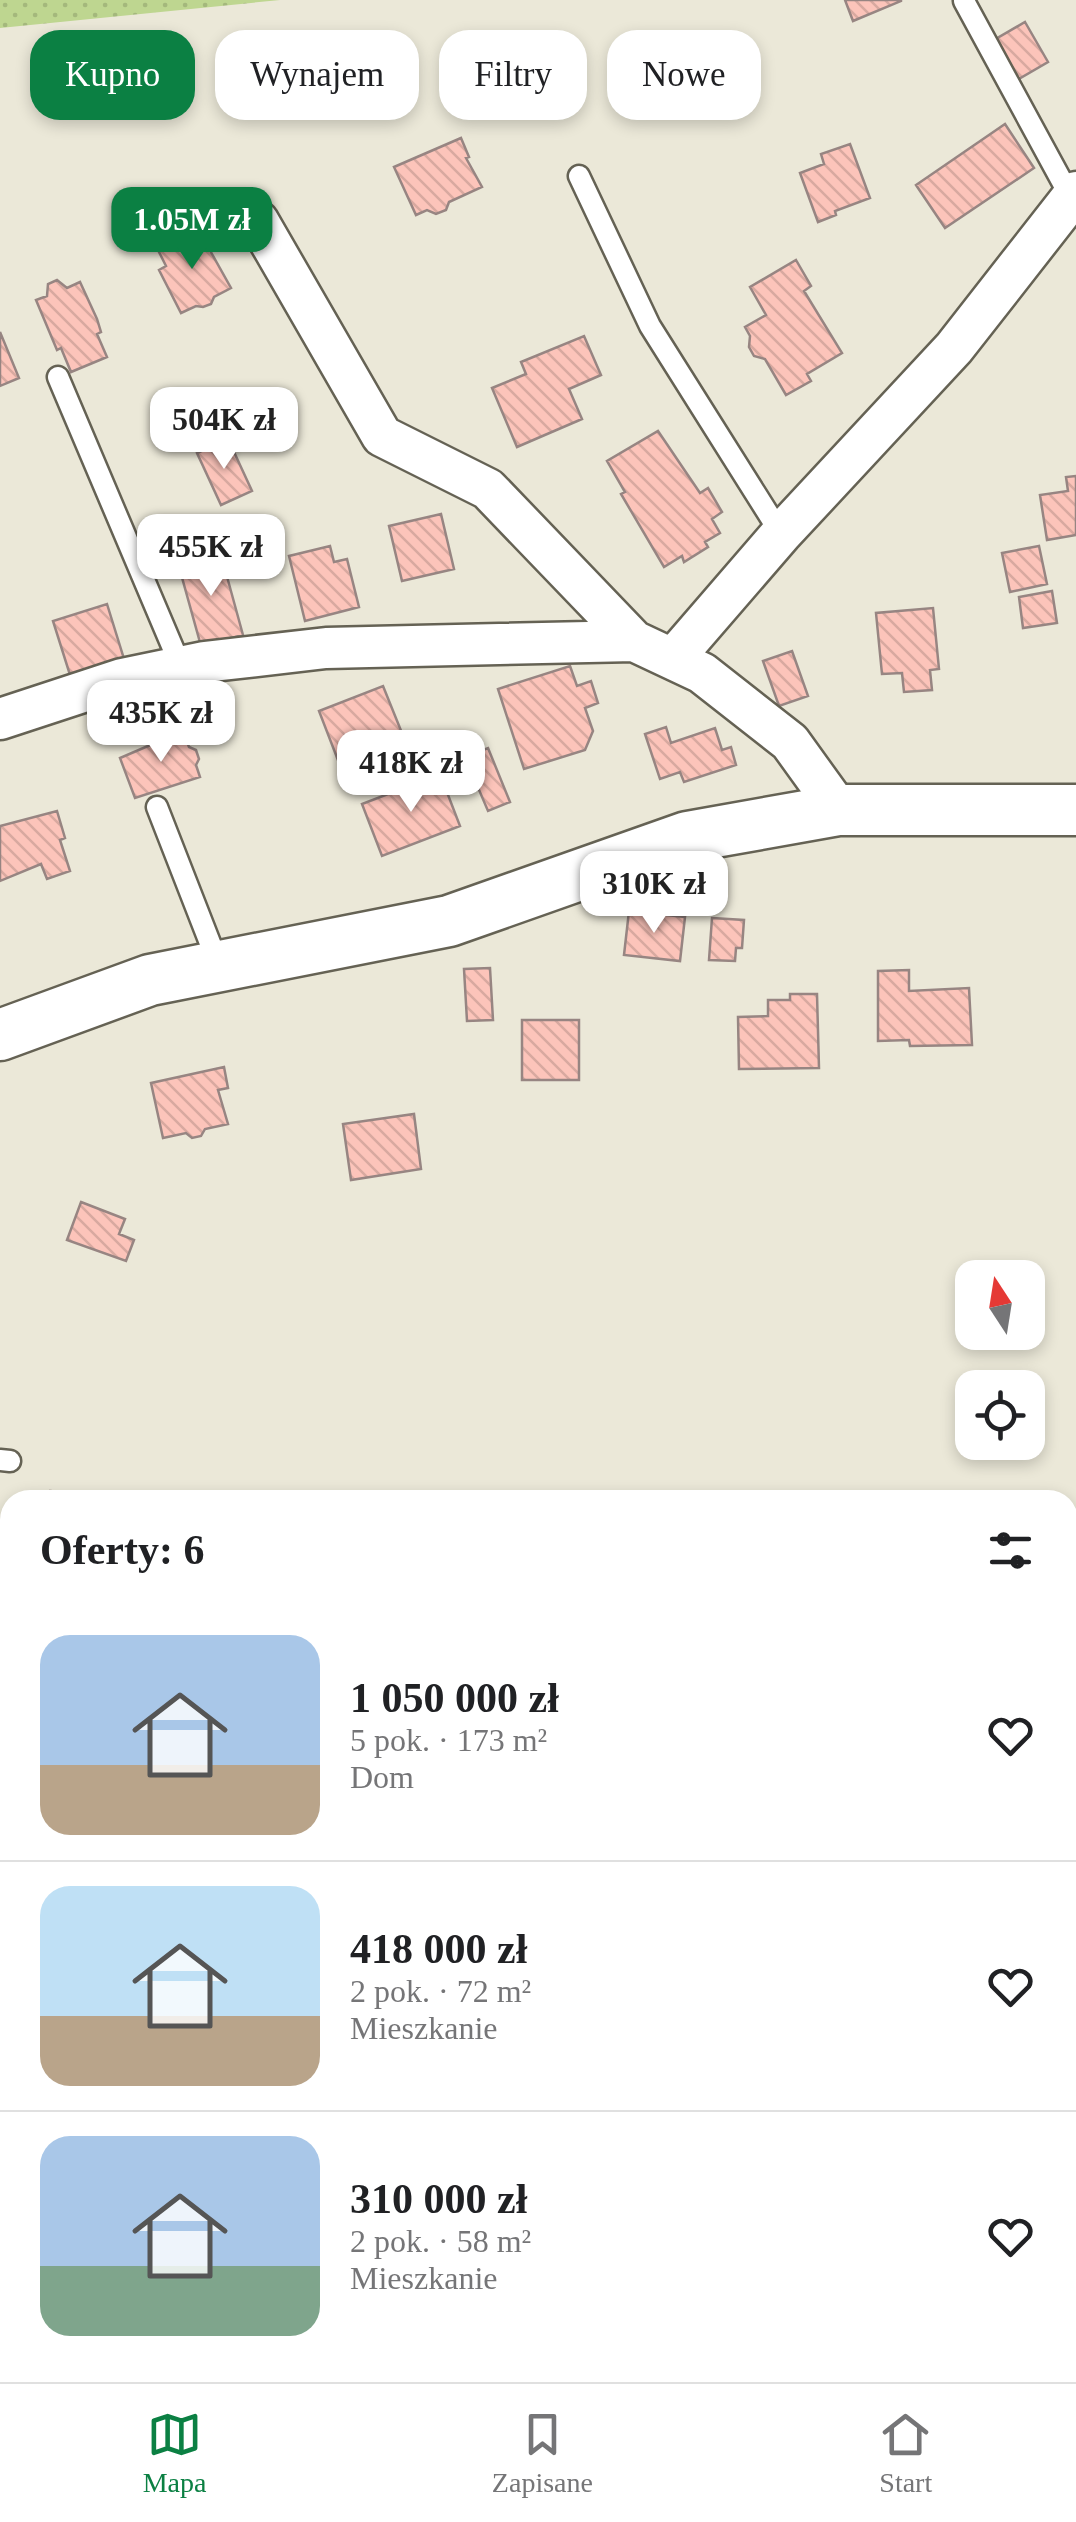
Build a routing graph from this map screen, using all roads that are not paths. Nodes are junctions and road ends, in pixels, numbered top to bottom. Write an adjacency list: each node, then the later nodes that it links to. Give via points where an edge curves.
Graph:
1 (964, 1): 3 (lane)
2 (579, 176): 6 (lane, via 650,326)
3 (1073, 195): 6 (street, via 954,348)
4 (258, 221): 7 (street, via 382,436 488,489)
5 (58, 377): 9 (lane)
6 (781, 534): 8 (street)
7 (634, 641): 8 (street); 9 (street, via 326,648)
8 (674, 660): 12 (street, via 790,742)
9 (181, 667): 10 (street)
10 (0, 719)
11 (157, 807): 14 (lane)
12 (839, 810): 13 (street); 14 (street, via 687,837 450,920)
13 (1076, 810)
14 (220, 966): 15 (street, via 150,980)
15 (0, 1036)

